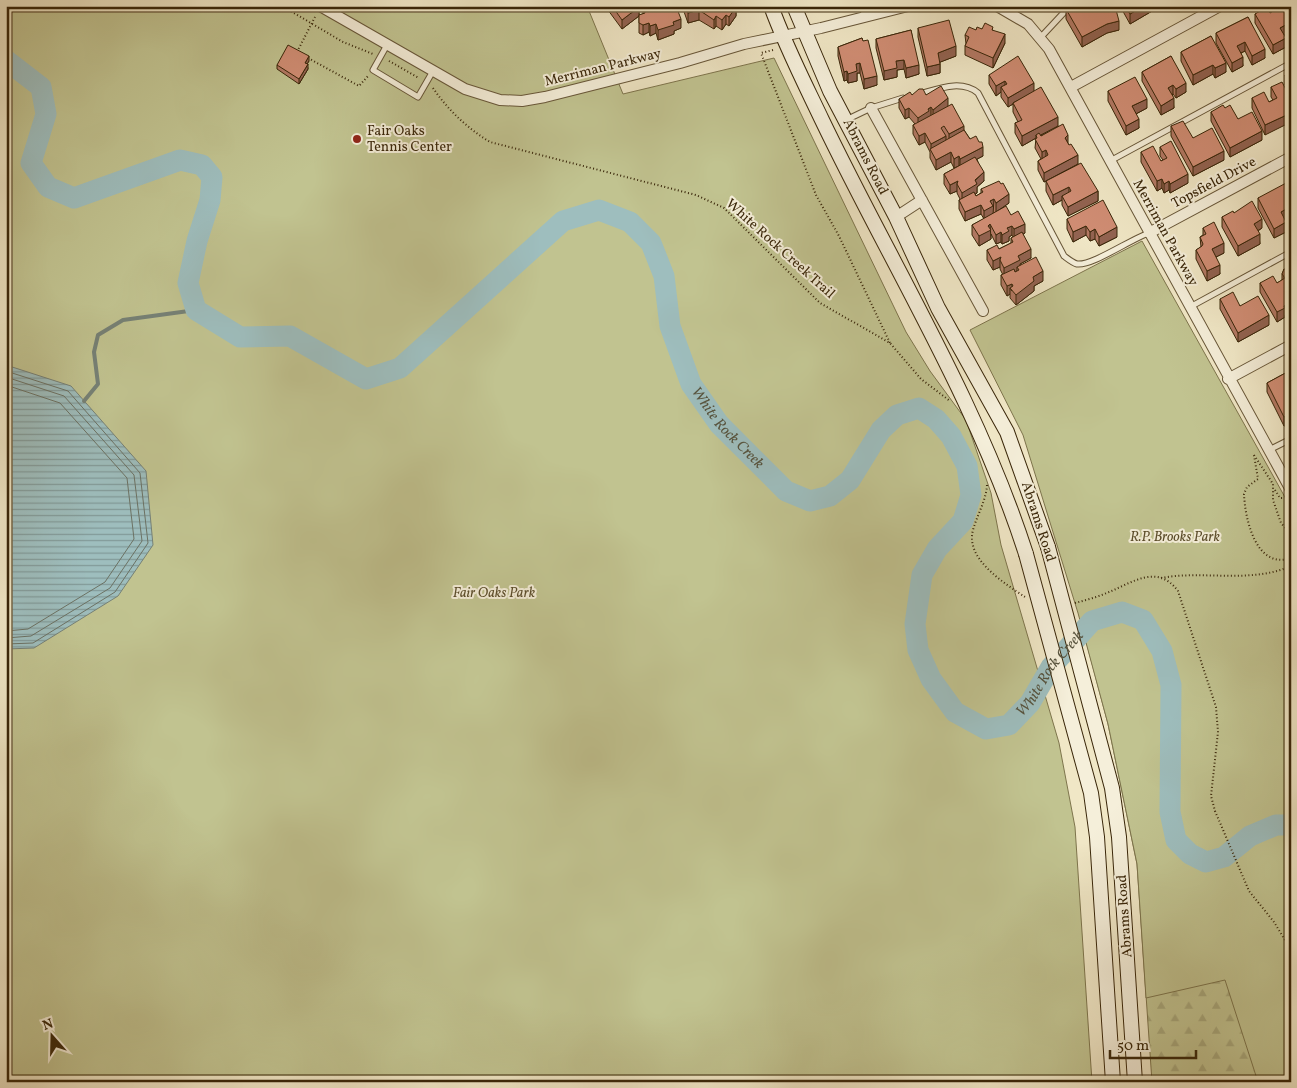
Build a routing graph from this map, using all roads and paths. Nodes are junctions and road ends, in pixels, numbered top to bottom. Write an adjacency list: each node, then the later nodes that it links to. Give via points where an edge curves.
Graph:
1 (282, 6): 11 (path, White Rock Creek Trail)
2 (320, 6): 11 (path); 15 (street, Merriman Parkway)
3 (771, 6): 13 (main road, Abrams Road)
4 (794, 6): 12 (main road, Abrams Road)
5 (865, 6): 10 (lane)
6 (908, 6): 10 (street, Merriman Parkway)
7 (997, 6): 14 (street, Merriman Parkway, via 1028,24)
8 (1070, 6): 14 (lane)
9 (1220, 6): 22 (street)
10 (862, 18): 12 (street, Merriman Parkway)
11 (312, 24): 17 (path, White Rock Creek Trail, via 348,44); 19 (path, via 296,52 359,86)
12 (804, 31): 13 (street, Merriman Parkway); 24 (main road, Abrams Road)
13 (782, 37): 20 (street, Merriman Parkway, via 744,44 545,98 522,101 482,96); 29 (main road, Abrams Road)
14 (1041, 38): 22 (street, Merriman Parkway)
15 (387, 45): 17 (lane); 20 (street, Merriman Parkway)
16 (773, 50): 34 (path, via 761,53 794,143 816,195)
17 (381, 56): 19 (lane); 21 (path, White Rock Creek Trail)
18 (1291, 63): 26 (lane)
19 (373, 70): 21 (lane, via 418,97)
20 (434, 71): 21 (lane)
21 (427, 83): 34 (path, White Rock Creek Trail, via 468,127 490,142 696,195 724,208 820,303)
22 (1071, 87): 26 (street, Merriman Parkway)
23 (871, 108): 24 (lane); 27 (street); 30 (lane, via 952,86 971,88 978,93 1064,256 1076,264 1088,263)
24 (846, 120): 28 (main road, Abrams Road)
25 (1291, 157): 30 (street, Topsfield Drive)
26 (1109, 161): 30 (street, Merriman Parkway)
27 (922, 200): 28 (street); 33 (street)
28 (896, 217): 29 (main road); 54 (main road, Abrams Road, bridge, via 938,308 1007,432 1048,547 1112,788 1120,837)
29 (876, 229): 53 (main road, Abrams Road, bridge, via 986,444 1026,554 1091,793 1097,837)
30 (1150, 233): 32 (street, Merriman Parkway)
31 (1291, 252): 32 (lane)
32 (1189, 307): 36 (street, Merriman Parkway)
33 (983, 311)
34 (890, 343): 37 (path, White Rock Creek Trail, via 921,379)
35 (1291, 345): 36 (street)
36 (1228, 379): 39 (street, Merriman Parkway)
37 (953, 405)
38 (1291, 439): 39 (lane)
39 (1269, 450): 42 (street, Merriman Parkway)
40 (985, 477): 50 (path, via 986,495 972,532 972,546 980,561)
41 (1274, 490): 43 (path, via 1280,498 1286,498); 46 (path, via 1273,500 1281,523); 47 (path, via 1254,455 1258,479 1247,487 1244,494 1256,542 1272,559)
42 (1291, 490)
43 (1291, 507)
44 (1291, 513): 45 (path)
45 (1291, 522)
46 (1291, 534)
47 (1291, 558)
48 (1291, 566): 49 (path, via 1270,573)
49 (1158, 578): 51 (path, via 1138,578); 52 (path, via 1171,583 1178,591 1216,707 1218,732 1211,796 1219,822 1249,891)
50 (1026, 598)
51 (1074, 604)
52 (1291, 950)
53 (1113, 1082)
54 (1136, 1082)

